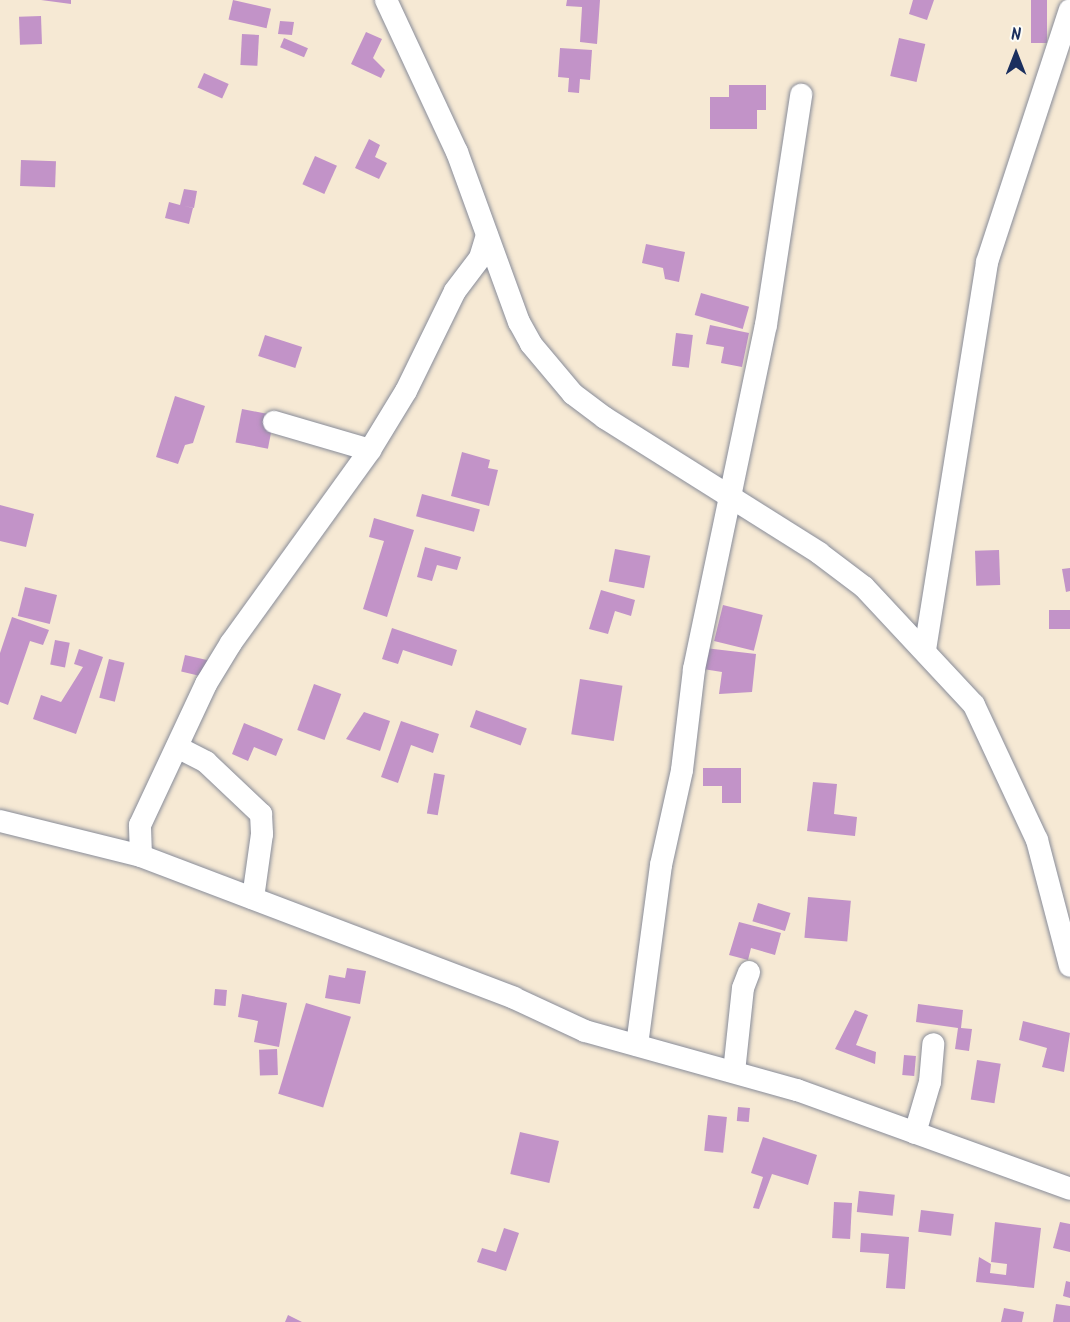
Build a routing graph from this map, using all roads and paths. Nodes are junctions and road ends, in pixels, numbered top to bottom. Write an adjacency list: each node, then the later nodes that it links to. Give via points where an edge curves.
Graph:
1 (386, 0): 4 (street, via 457,152)
2 (1070, 10): 8 (street, via 987,262)
3 (801, 95): 7 (street, via 766,325)
4 (487, 235): 6 (street, via 480,258 454,291 406,391); 7 (street, via 519,322 573,394)
5 (274, 422): 6 (street)
6 (370, 450): 9 (street, via 231,643 206,684)
7 (731, 498): 8 (street, via 864,587); 16 (street, via 694,669 682,770 661,865)
8 (925, 650): 13 (street, via 974,705 1001,760 1037,840)
9 (177, 747): 11 (street, via 140,825); 12 (street, via 206,762 261,814)
10 (0, 821): 11 (street)
11 (141, 856): 12 (street)
12 (253, 898): 16 (street, via 514,998 585,1031)
13 (1070, 966)
14 (749, 972): 17 (street, via 743,988)
15 (933, 1044): 18 (street, via 930,1082)
16 (637, 1045): 17 (street)
17 (734, 1072): 18 (street)
18 (915, 1133): 19 (street)
19 (1070, 1189)

